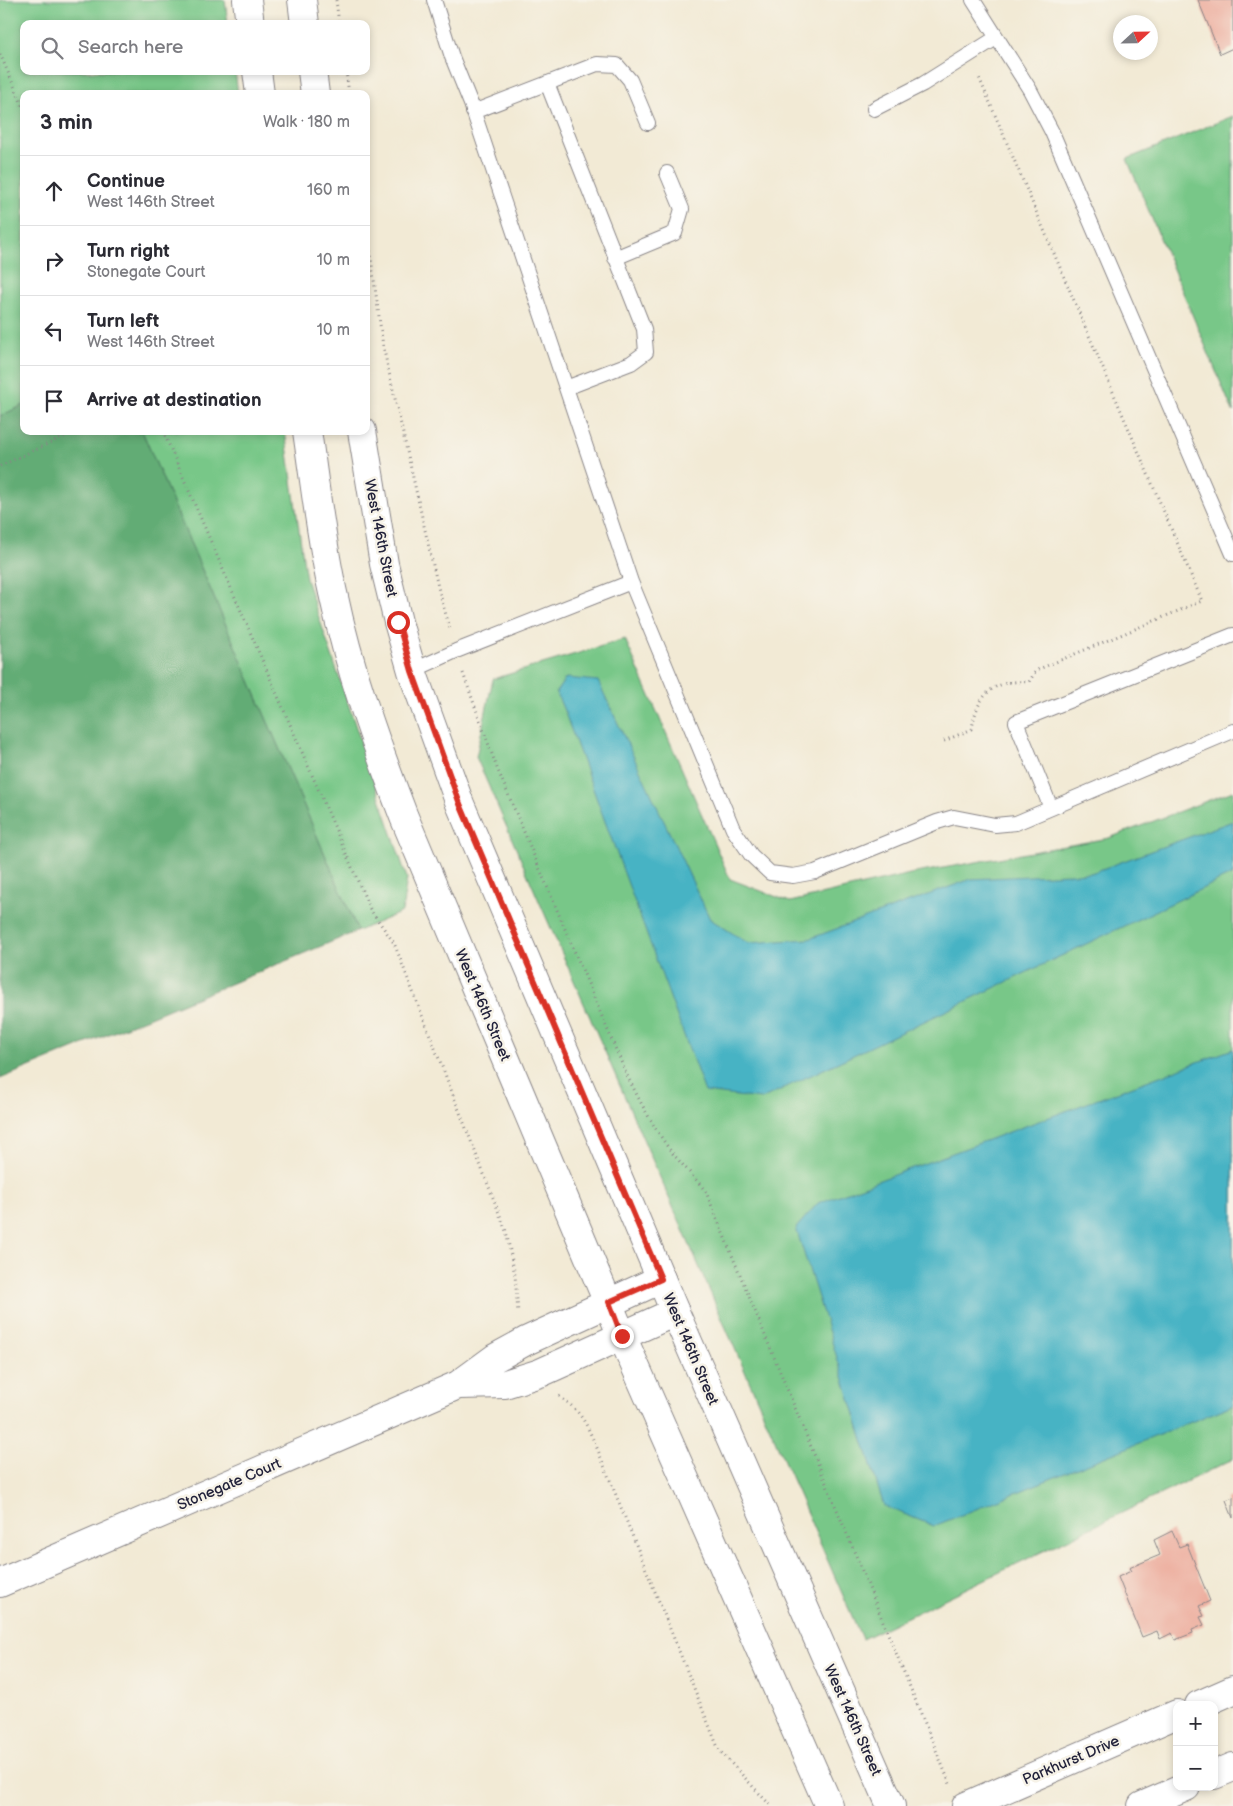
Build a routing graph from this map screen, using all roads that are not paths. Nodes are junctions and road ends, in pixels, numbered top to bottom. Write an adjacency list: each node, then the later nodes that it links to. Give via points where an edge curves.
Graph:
1 (247, 0): 5 (main road)
2 (302, 0): 6 (main road)
3 (434, 0): 14 (lane)
4 (973, 0): 7 (lane)
5 (250, 20)
6 (304, 20)
7 (996, 38): 13 (lane, via 923,84); 21 (lane, via 1030,90 1052,132)
8 (258, 75): 11 (main road)
9 (313, 75): 12 (main road)
10 (547, 84): 14 (lane); 15 (lane, via 597,64 617,65 630,80); 17 (lane)
11 (259, 90)
12 (314, 90)
13 (874, 109)
14 (473, 112): 18 (lane)
15 (648, 123)
16 (668, 173): 17 (lane, via 682,209 675,233)
17 (616, 258): 18 (lane, via 644,329 646,352 631,363)
18 (566, 388): 22 (lane)
19 (308, 435): 28 (main road, West 146th Street, via 333,594 349,657 385,767)
20 (363, 435): 24 (main road, West 146th Street, via 384,564)
21 (1233, 554)
22 (631, 582): 24 (lane); 26 (lane, via 733,830 751,855 770,872 793,876 814,872 954,817 995,825 1016,823)
23 (1233, 635): 26 (lane, via 1016,722)
24 (412, 671): 27 (main road, West 146th Street, via 460,804)
25 (1233, 731): 26 (lane)
26 (1051, 808)
27 (661, 1279): 28 (main road, Stonegate Court); 29 (main road, West 146th Street)
28 (609, 1302): 30 (main road, West 146th Street); 31 (main road, Stonegate Court, via 494,1358)
29 (675, 1312): 30 (main road, Stonegate Court); 41 (main road, West 146th Street)
30 (622, 1336): 31 (main road, Stonegate Court, via 540,1373 506,1384); 40 (main road, West 146th Street)
31 (458, 1385): 32 (main road, Stonegate Court)
32 (0, 1582)
33 (1233, 1690): 34 (main road)
34 (1208, 1701)
35 (1173, 1716): 39 (main road, Parkhurst Drive)
36 (1233, 1768): 37 (main road)
37 (1218, 1774)
38 (1177, 1791): 42 (main road)
39 (960, 1799)
40 (829, 1806)
41 (891, 1806)
42 (1142, 1806)

